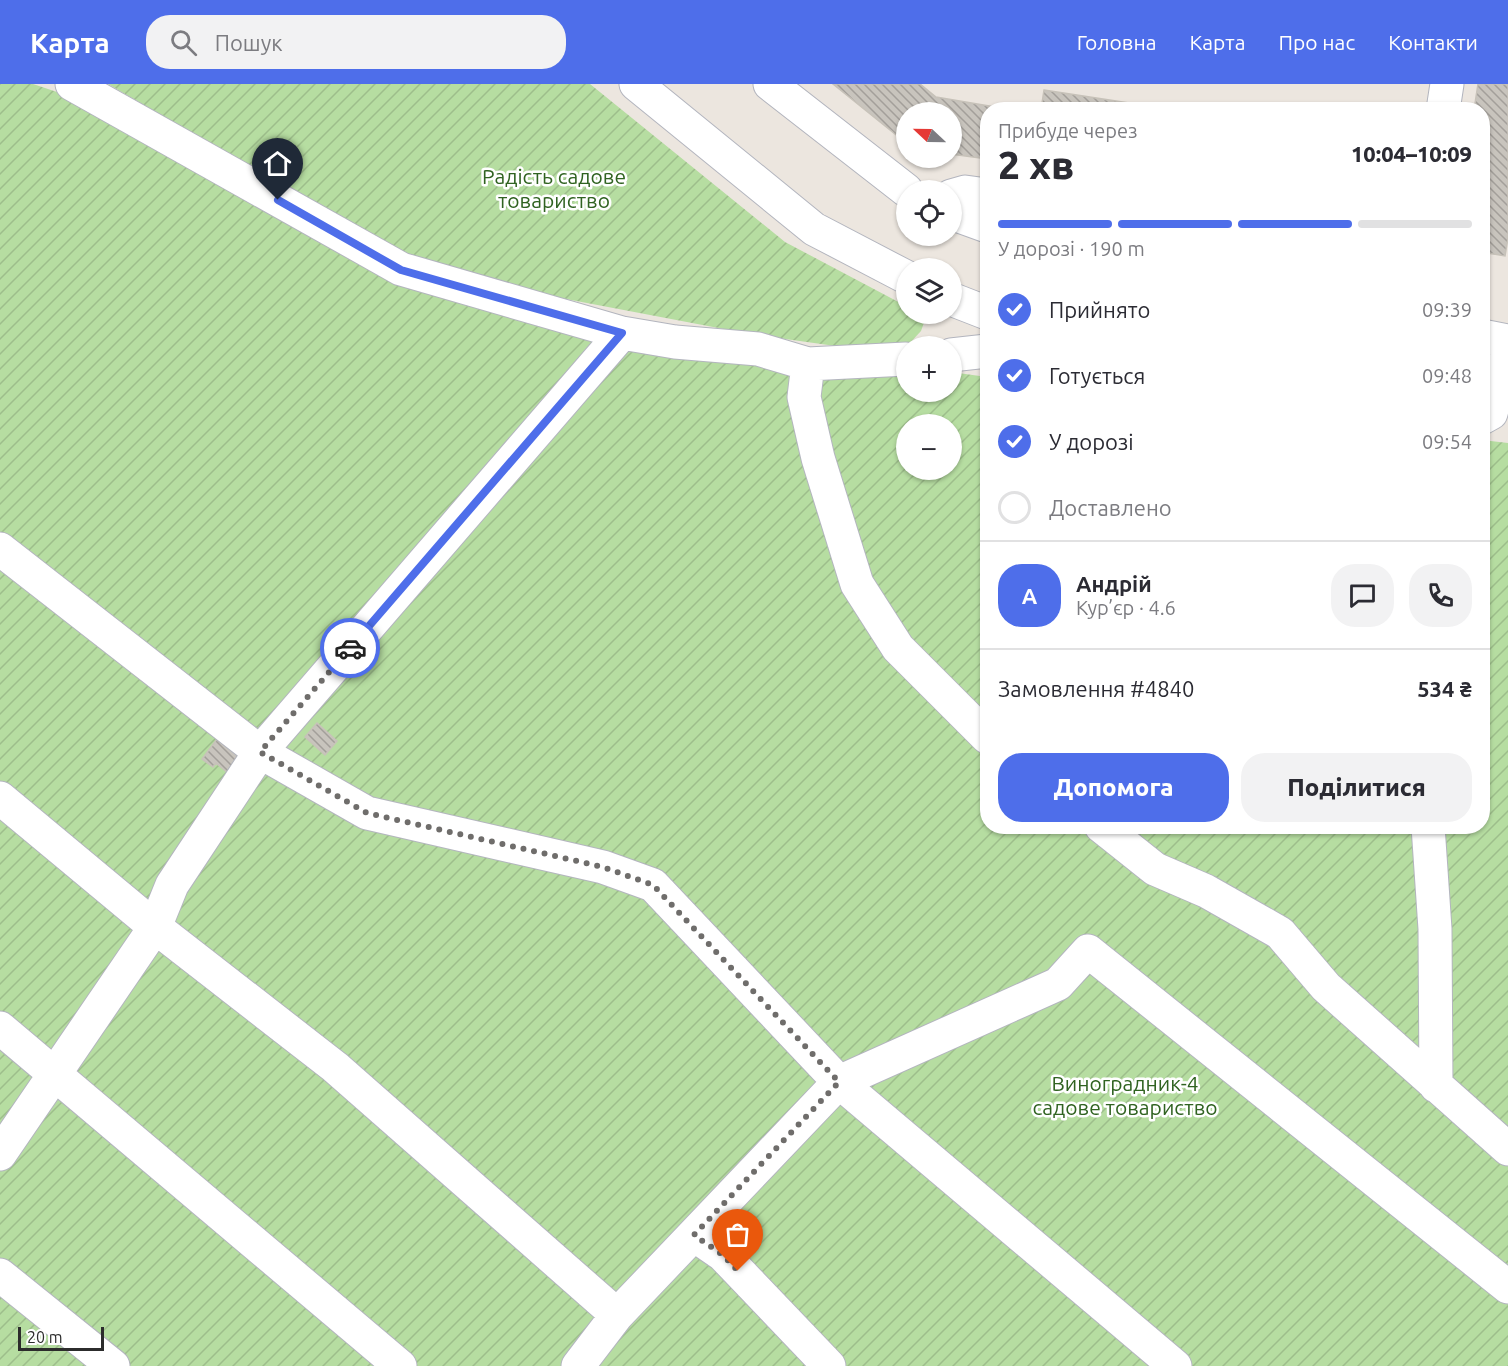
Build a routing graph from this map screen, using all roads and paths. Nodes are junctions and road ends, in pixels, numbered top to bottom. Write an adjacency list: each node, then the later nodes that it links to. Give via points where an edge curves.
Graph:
1 (72, 84): 14 (street, via 401,270)
2 (636, 84): 11 (street, via 814,229)
3 (770, 84): 6 (street)
4 (1447, 84): 5 (street)
5 (1444, 102)
6 (896, 182)
7 (962, 193): 8 (street)
8 (980, 194)
9 (962, 217): 10 (street)
10 (980, 223)
11 (896, 272)
12 (962, 303): 13 (street)
13 (980, 310)
14 (622, 333): 21 (street, via 758,349); 27 (street)
15 (1490, 338): 16 (street)
16 (1508, 341)
17 (980, 352): 19 (street)
18 (1508, 352): 22 (street)
19 (962, 354)
20 (896, 360): 21 (street)
21 (808, 364): 26 (street, via 804,397 818,458 857,584 898,648)
22 (1490, 414)
23 (1490, 420): 24 (street)
24 (1508, 421)
25 (0, 549): 27 (street)
26 (980, 730)
27 (260, 752): 31 (street, via 172,885); 34 (street, via 367,813 603,867 653,885)
28 (0, 798): 31 (street)
29 (1111, 834): 35 (street, via 1155,869 1206,891 1280,933 1326,987)
30 (1429, 834): 35 (street, via 1435,929)
31 (155, 927): 33 (street); 41 (street, via 335,1067)
32 (0, 1028): 33 (street)
33 (54, 1073): 37 (street); 43 (street)
34 (839, 1082): 38 (street); 40 (street, via 1058,984 1088,951); 46 (street)
35 (1436, 1086): 36 (street)
36 (1508, 1149)
37 (0, 1154)
38 (694, 1235): 41 (street); 45 (street, via 723,1255)
39 (0, 1275): 42 (street)
40 (1508, 1287)
41 (617, 1315): 44 (street)
42 (113, 1366)
43 (400, 1366)
44 (578, 1366)
45 (829, 1366)
46 (1175, 1366)

